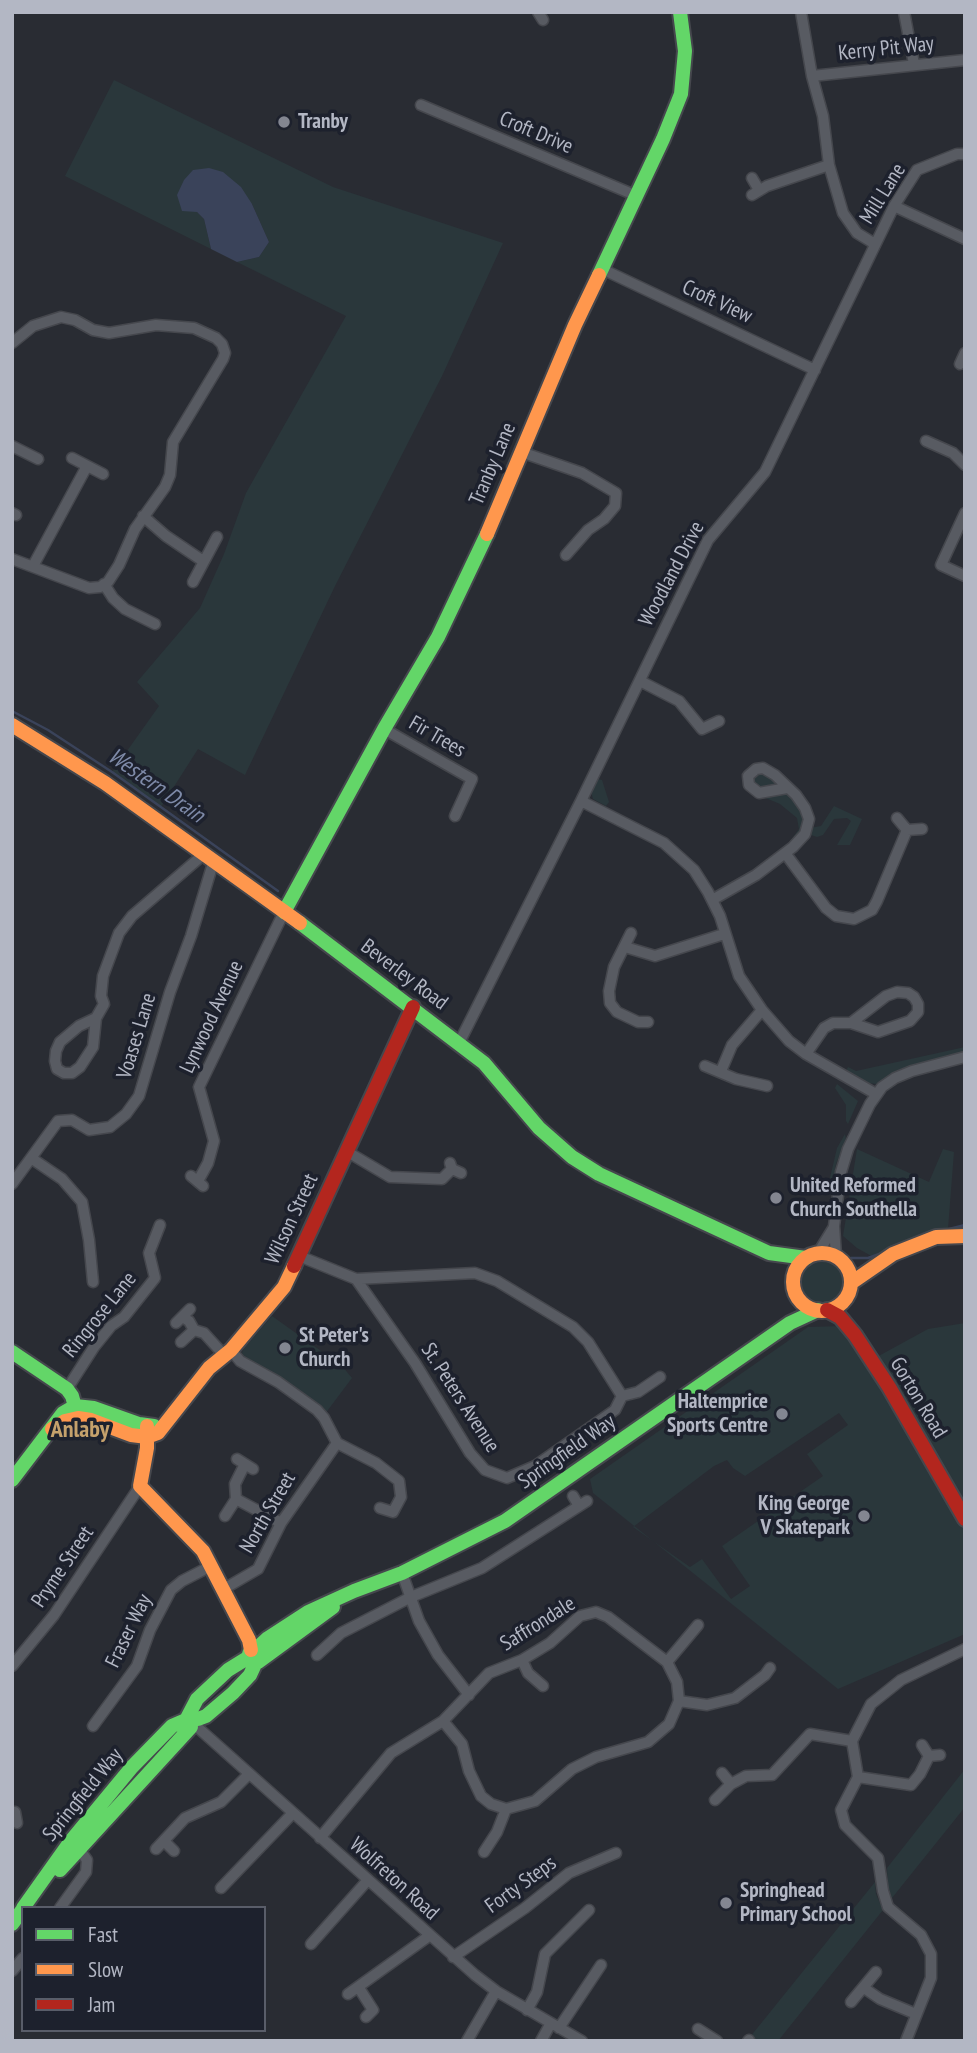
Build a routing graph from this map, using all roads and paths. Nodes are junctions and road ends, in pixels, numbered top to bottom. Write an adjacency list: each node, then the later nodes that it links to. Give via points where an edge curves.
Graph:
1 (680, 12): 11 (main road, Tranby Lane, via 685,51 681,94)
2 (801, 12): 6 (street)
3 (904, 12): 5 (street)
4 (965, 60): 5 (street, Kerry Pit Way)
5 (914, 64): 6 (street, Kerry Pit Way)
6 (812, 76): 9 (street)
7 (421, 105): 11 (street, Croft Drive)
8 (965, 154): 12 (street, Mill Lane, via 917,170)
9 (829, 165): 10 (street, via 756,193); 14 (street, via 843,213 857,233)
10 (752, 178)
11 (636, 195): 15 (main road, Tranby Lane)
12 (894, 206): 13 (street); 14 (street, Mill Lane)
13 (965, 239)
14 (876, 244): 17 (street, Woodland Drive)
15 (602, 269): 17 (street, Croft View); 20 (main road, Tranby Lane)
16 (12, 342): 27 (street, via 33,326 61,317 103,332 182,326 216,338 225,350 223,359 173,442 168,481)
17 (815, 370): 37 (street, Woodland Drive, via 765,472 708,540)
18 (926, 441): 23 (street, via 953,453)
19 (12, 446): 22 (street)
20 (521, 452): 29 (street, via 582,473 616,493 615,506); 40 (main road, Tranby Lane, via 438,637)
21 (72, 458): 24 (street)
22 (38, 459)
23 (965, 465)
24 (87, 466): 25 (street); 32 (street)
25 (103, 474)
26 (965, 513): 33 (street, via 941,565)
27 (143, 516): 31 (street); 35 (street, via 120,565)
28 (218, 537): 31 (street)
29 (566, 555)
30 (12, 559): 32 (street)
31 (203, 561): 34 (street)
32 (33, 566): 35 (street, via 89,588)
33 (965, 576)
34 (193, 582)
35 (104, 584): 36 (street, via 125,608)
36 (155, 624)
37 (640, 681): 38 (street, via 679,701 702,729); 42 (street, Woodland Drive)
38 (719, 721)
39 (12, 725): 48 (main road, Beverley Road, via 105,783)
40 (384, 729): 43 (street, Fir Trees, via 472,779); 50 (main road, Tranby Lane)
41 (788, 788): 47 (street, via 802,801 809,819 804,834)
42 (582, 800): 49 (street, via 664,843 694,870); 59 (street, Woodland Drive)
43 (456, 816)
44 (897, 818): 46 (street)
45 (922, 829): 46 (street)
46 (907, 830): 47 (street, via 872,910 854,919 831,913)
47 (785, 853): 49 (street)
48 (209, 857): 50 (main road, Beverley Road); 56 (street, via 132,916 119,933 103,976 104,1004); 67 (street, Voases Lane, via 191,936 139,1096 110,1127 89,1130 72,1120 58,1121)
49 (712, 900): 52 (street)
50 (284, 912): 54 (main road, Beverley Road); 69 (street, Lynwood Avenue, via 199,1087 214,1142)
51 (631, 933): 53 (street)
52 (724, 934): 53 (street, via 654,956); 55 (street, via 739,975)
53 (625, 947): 58 (street, via 614,967 610,1003)
54 (413, 1007): 59 (main road, Beverley Road); 66 (main road, Wilson Street)
55 (762, 1010): 60 (street); 63 (street, via 732,1045)
56 (96, 1018): 56 (street, via 93,1046 80,1068 72,1073 57,1069 60,1042)
57 (851, 1023): 57 (street, via 897,992 908,993 918,1003 918,1012 910,1021 878,1032); 60 (street, via 824,1028)
58 (641, 1025)
59 (459, 1043): 74 (main road, Beverley Road, via 484,1063 538,1128 572,1157)
60 (806, 1054): 65 (street)
61 (965, 1057): 65 (street, via 902,1074)
62 (705, 1066): 63 (street)
63 (720, 1071): 64 (street)
64 (767, 1086)
65 (876, 1094): 72 (street, via 843,1163)
66 (346, 1151): 68 (street, via 390,1177 442,1179); 75 (main road, Wilson Street)
67 (31, 1158): 70 (street, Voases Lane); 79 (street, via 62,1179 82,1202)
68 (454, 1169)
69 (197, 1181)
70 (12, 1184)
71 (160, 1224): 93 (street, Ringrose Lane, via 149,1253 155,1278 94,1347)
72 (834, 1226): 76 (street); 77 (street)
73 (965, 1236): 78 (main road, via 936,1237)
74 (769, 1253): 76 (main road, Beverley Road); 80 (main road, Beverley Road)
75 (299, 1256): 81 (street); 91 (main road, Wilson Street, via 284,1287)
76 (812, 1256): 77 (main road); 80 (main road)
77 (841, 1261): 78 (main road); 82 (main road)
78 (874, 1265): 82 (main road)
79 (90, 1277)
80 (794, 1277): 83 (main road)
81 (356, 1279): 94 (street, via 475,1273 496,1281 573,1327 588,1342); 94 (street, St. Peters Avenue, via 485,1470 507,1478 535,1466 615,1410)
82 (849, 1290): 84 (main road, via 842,1303); 88 (main road, Gorton Road)
83 (796, 1294): 84 (main road, via 809,1307); 86 (main road)
84 (822, 1310): 86 (main road, Springfield Way); 88 (main road, Gorton Road, via 840,1317)
85 (183, 1316): 87 (street)
86 (790, 1323): 108 (main road, Springfield Way, via 505,1521)
87 (194, 1330): 89 (street); 91 (street)
88 (855, 1335): 105 (main road, Gorton Road)
89 (180, 1342)
90 (12, 1352): 93 (main road)
91 (228, 1352): 96 (main road, Wilson Street, via 209,1368 169,1422); 97 (street, via 317,1410)
92 (660, 1377): 94 (street, via 638,1392)
93 (67, 1388): 95 (main road)
94 (622, 1396)
95 (77, 1412): 96 (main road, Wilson Street, via 94,1408); 99 (main road, via 63,1413)
96 (147, 1432): 100 (main road)
97 (337, 1443): 103 (street, via 400,1481 401,1497 393,1512); 106 (street, North Street)
98 (245, 1464): 102 (street, via 235,1484)
99 (12, 1480)
100 (140, 1486): 107 (main road, via 197,1543); 117 (street, Pryme Street, via 54,1615)
101 (573, 1496): 110 (street, Springfield Way, via 583,1503 482,1568)
102 (236, 1499): 104 (street); 106 (street)
103 (380, 1508)
104 (225, 1516)
105 (965, 1519)
106 (281, 1523): 109 (street, North Street, via 258,1569)
107 (211, 1566): 109 (main road); 124 (street, Fraser Way, via 171,1590 137,1666)
108 (402, 1573): 110 (street); 113 (main road, Springfield Way, via 354,1591)
109 (222, 1590): 113 (main road)
110 (411, 1597): 114 (street, Springfield Way, via 341,1633); 120 (street, via 438,1655)
111 (700, 1624): 116 (street)
112 (965, 1649): 125 (street, via 901,1680 871,1704)
113 (255, 1655): 122 (main road, Springfield Way, via 250,1675 233,1693 206,1716)
114 (317, 1655)
115 (522, 1660): 116 (street, Saffrondale, via 580,1616 596,1612); 119 (street); 120 (street, Saffrondale, via 489,1673)
116 (667, 1662): 121 (street, via 677,1682)
117 (12, 1666)
118 (774, 1682): 121 (street, via 768,1671 735,1698 708,1705)
119 (543, 1686)
120 (469, 1695): 123 (street, Saffrondale)
121 (679, 1701): 132 (street, via 669,1724 648,1742 596,1757 572,1769 536,1801)
122 (192, 1721): 128 (street, Wolfreton Road); 136 (main road, Springfield Way)
123 (443, 1721): 132 (street, via 461,1744 481,1796); 134 (street, Saffrondale, via 391,1753)
124 (93, 1726)
125 (852, 1741): 129 (street); 130 (street, via 810,1734 774,1779 746,1776)
126 (922, 1745): 129 (street, via 934,1756 911,1784)
127 (722, 1773): 130 (street)
128 (249, 1774): 133 (street, Wolfreton Road); 135 (street, via 221,1802 185,1818)
129 (858, 1777): 157 (street, via 842,1816 850,1831 878,1858 888,1907 921,1935 932,1954 931,1978)
130 (731, 1784): 131 (street)
131 (715, 1800)
132 (506, 1809): 140 (street)
133 (293, 1813): 134 (street, Wolfreton Road); 142 (street)
134 (320, 1838): 141 (street, Wolfreton Road)
135 (164, 1841): 137 (street); 138 (street)
136 (75, 1845): 143 (main road, Springfield Way); 144 (street, via 87,1860 86,1872)
137 (156, 1849)
138 (174, 1851)
139 (616, 1853): 148 (street, Forty Steps, via 569,1873)
140 (483, 1854)
141 (367, 1881): 146 (street, Wolfreton Road); 147 (street)
142 (220, 1888)
143 (26, 1906)
144 (61, 1906)
145 (589, 1910): 156 (street, via 545,1954 537,1992)
146 (429, 1936): 148 (street, Wolfreton Road); 151 (street)
147 (311, 1944)
148 (453, 1956): 153 (street, Wolfreton Road)
149 (596, 1966): 159 (street)
150 (876, 1972): 152 (street)
151 (359, 1988): 154 (street); 158 (street, via 373,2010)
152 (864, 1988): 155 (street); 157 (street)
153 (496, 1991): 156 (street, Wolfreton Road); 161 (street)
154 (348, 1994)
155 (851, 2002)
156 (527, 2010): 159 (street, Wolfreton Road)
157 (916, 2014): 165 (street)
158 (366, 2017)
159 (555, 2025): 162 (street); 163 (street, Wolfreton Road)
160 (698, 2029): 164 (street)
161 (467, 2041)
162 (541, 2041)
163 (582, 2041)
164 (717, 2041)
165 (906, 2041)

